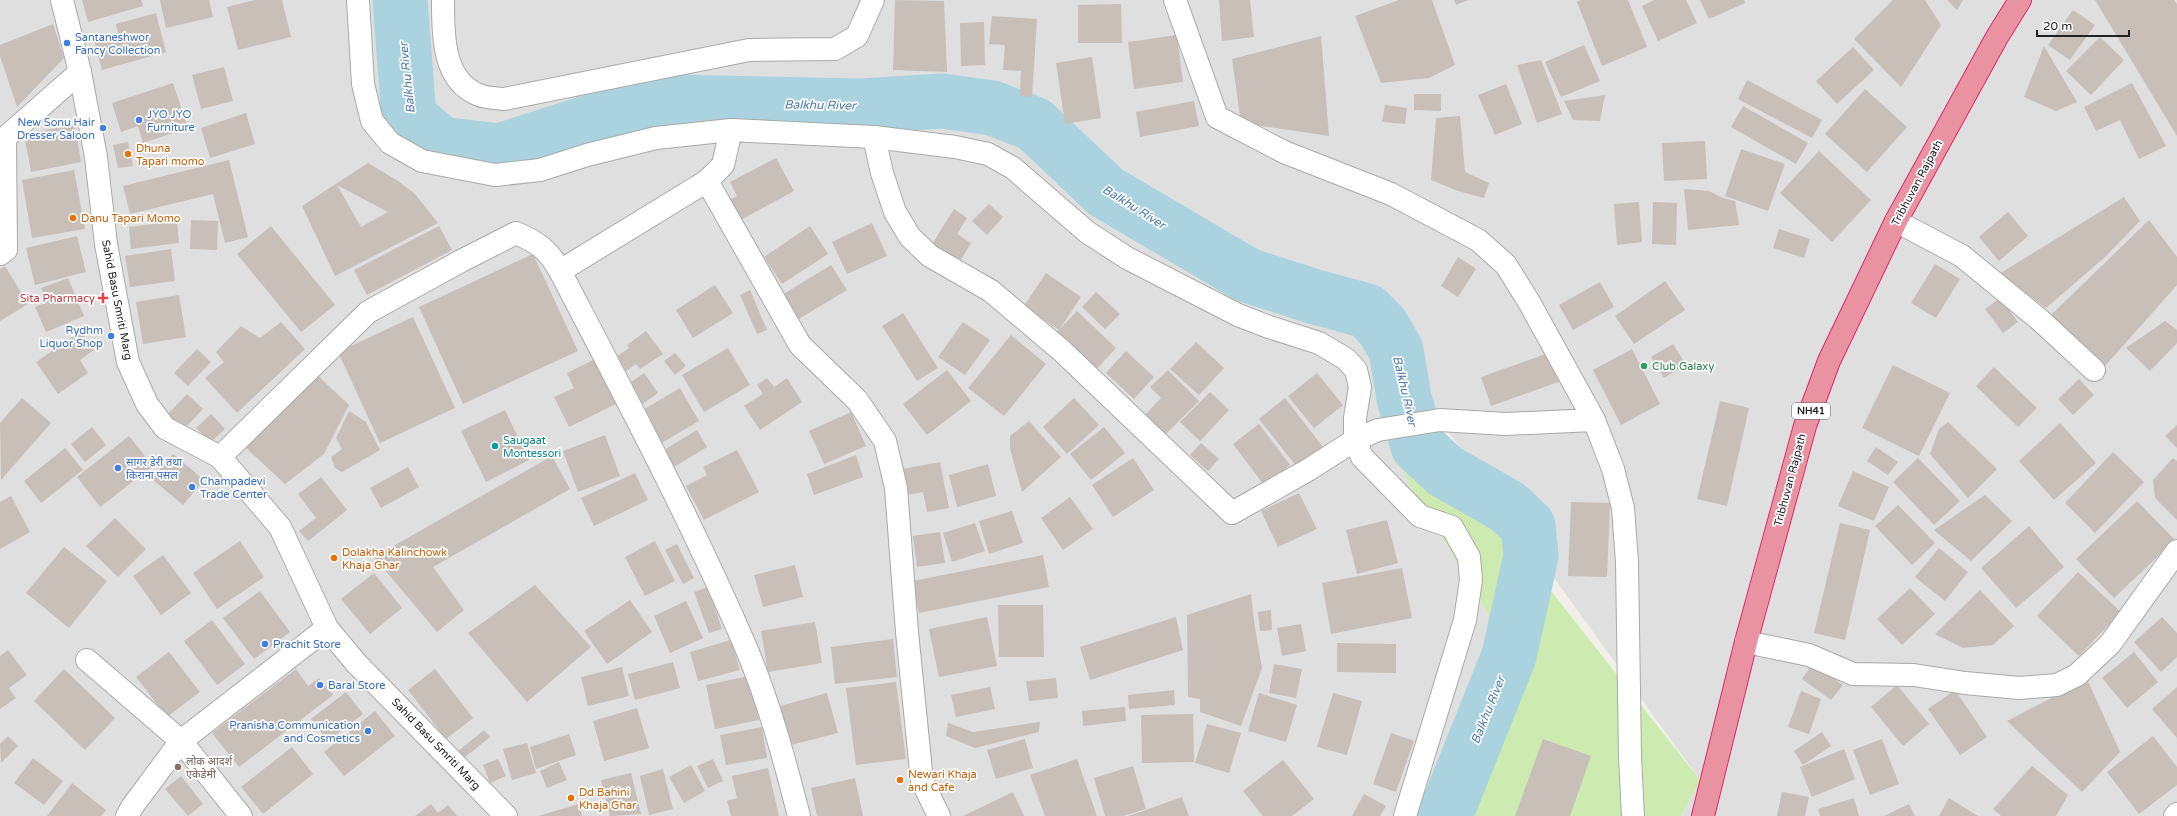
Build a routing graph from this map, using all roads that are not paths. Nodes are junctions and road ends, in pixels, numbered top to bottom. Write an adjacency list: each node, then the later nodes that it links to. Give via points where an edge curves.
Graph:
1 (62, 0): 9 (street, Sahid Basu Smriti Marg)
2 (358, 0): 10 (street, via 363,84 372,121 390,143 422,161 495,175 540,170 656,138)
3 (443, 0): 4 (street, via 443,40 450,64 465,87 480,96 504,99 749,50 835,49 857,36)
4 (873, 0)
5 (1175, 0): 17 (street, via 1217,117 1284,152 1391,194 1478,240 1506,265)
6 (2008, 0): 8 (highway, Tribhuvan Rajpath / NH41)
7 (2020, 0): 8 (highway, Tribhuvan Rajpath / NH41)
8 (1997, 37): 13 (highway, Tribhuvan Rajpath / NH41)
9 (80, 72): 14 (street, via 5,138 6,250); 19 (street, Sahid Basu Smriti Marg, via 96,157 106,244 128,362 147,404 164,428)
10 (731, 130): 11 (street); 12 (street, via 723,165)
11 (874, 137): 18 (street, via 955,147 988,154 1013,168 1087,232 1127,258 1238,314 1268,327 1319,343 1346,359 1356,370 1360,387 1355,418); 18 (street, via 882,173 895,212 910,237 930,256 991,292 1062,351 1232,512 1308,470)
12 (707, 181): 15 (street); 29 (street, via 800,345 857,400 885,441 896,488 922,781)
13 (1896, 221): 16 (street, via 1962,256 2040,320); 22 (highway, Tribhuvan Rajpath / NH41, via 1829,361 1805,426)
14 (0, 254)
15 (560, 271): 19 (street, via 553,258 536,241 516,233 461,261 368,312); 28 (street, via 660,464 744,644 782,752)
16 (2094, 370)
17 (1594, 420): 18 (street, via 1505,424 1440,420 1378,430); 31 (street, via 1613,469 1623,508 1627,562)
18 (1355, 440): 30 (street, via 1362,457 1420,516 1452,527 1469,556 1471,580 1465,620)
19 (220, 457): 21 (street, Sahid Basu Smriti Marg, via 280,527)
20 (2177, 551): 22 (street, via 2110,644 2077,675 2057,685 2019,688 1914,675 1853,674 1809,655)
21 (327, 628): 24 (street); 27 (street, Sahid Basu Smriti Marg, via 356,663)
22 (1746, 642): 32 (highway, Tribhuvan Rajpath / NH41)
23 (87, 660): 24 (street)
24 (181, 741): 25 (street); 26 (street)
25 (128, 816)
26 (241, 816)
27 (506, 816)
28 (799, 816)
29 (939, 816)
30 (1405, 816)
31 (1633, 816)
32 (1703, 816)

